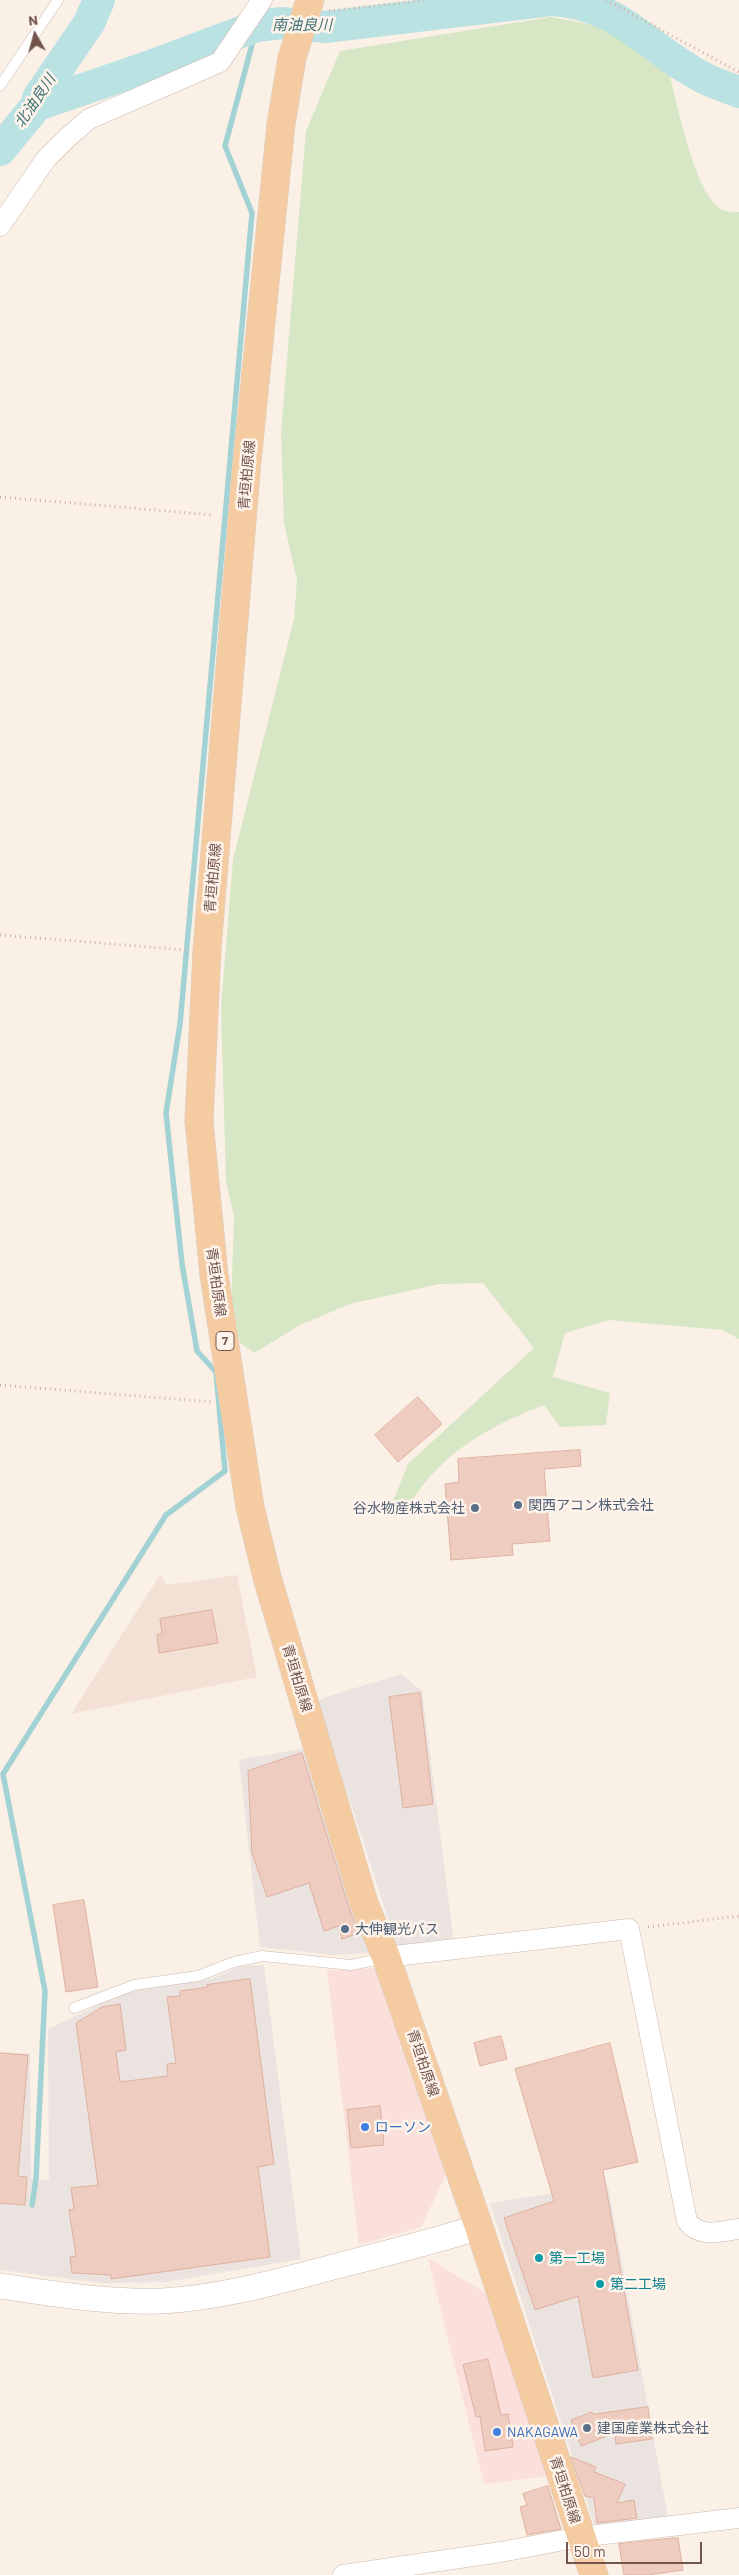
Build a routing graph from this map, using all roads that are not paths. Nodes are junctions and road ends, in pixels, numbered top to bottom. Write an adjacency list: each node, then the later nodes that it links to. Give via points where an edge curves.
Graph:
1 (58, 0): 4 (lane)
2 (262, 0): 5 (street, via 220,62 89,119 46,159)
3 (306, 12): 6 (main road, 青垣柏原線 / 7, via 292,58 281,124 246,472 207,950 198,1121 214,1275 250,1507 267,1577 364,1903)
4 (0, 86)
5 (0, 226)
6 (386, 1957): 7 (lane, via 351,1965 262,1956 234,1962 198,1976 134,1985); 8 (main road, 青垣柏原線 / 7); 9 (street, via 629,1929 687,2222 693,2230 705,2234)
7 (74, 2008)
8 (479, 2226): 10 (street, via 447,2238 214,2295 162,2301 115,2300); 12 (main road, 青垣柏原線 / 7)
9 (739, 2229)
10 (0, 2286)
11 (739, 2518): 12 (street)
12 (580, 2537): 13 (street); 14 (main road, 青垣柏原線 / 7)
13 (343, 2575)
14 (594, 2575)

